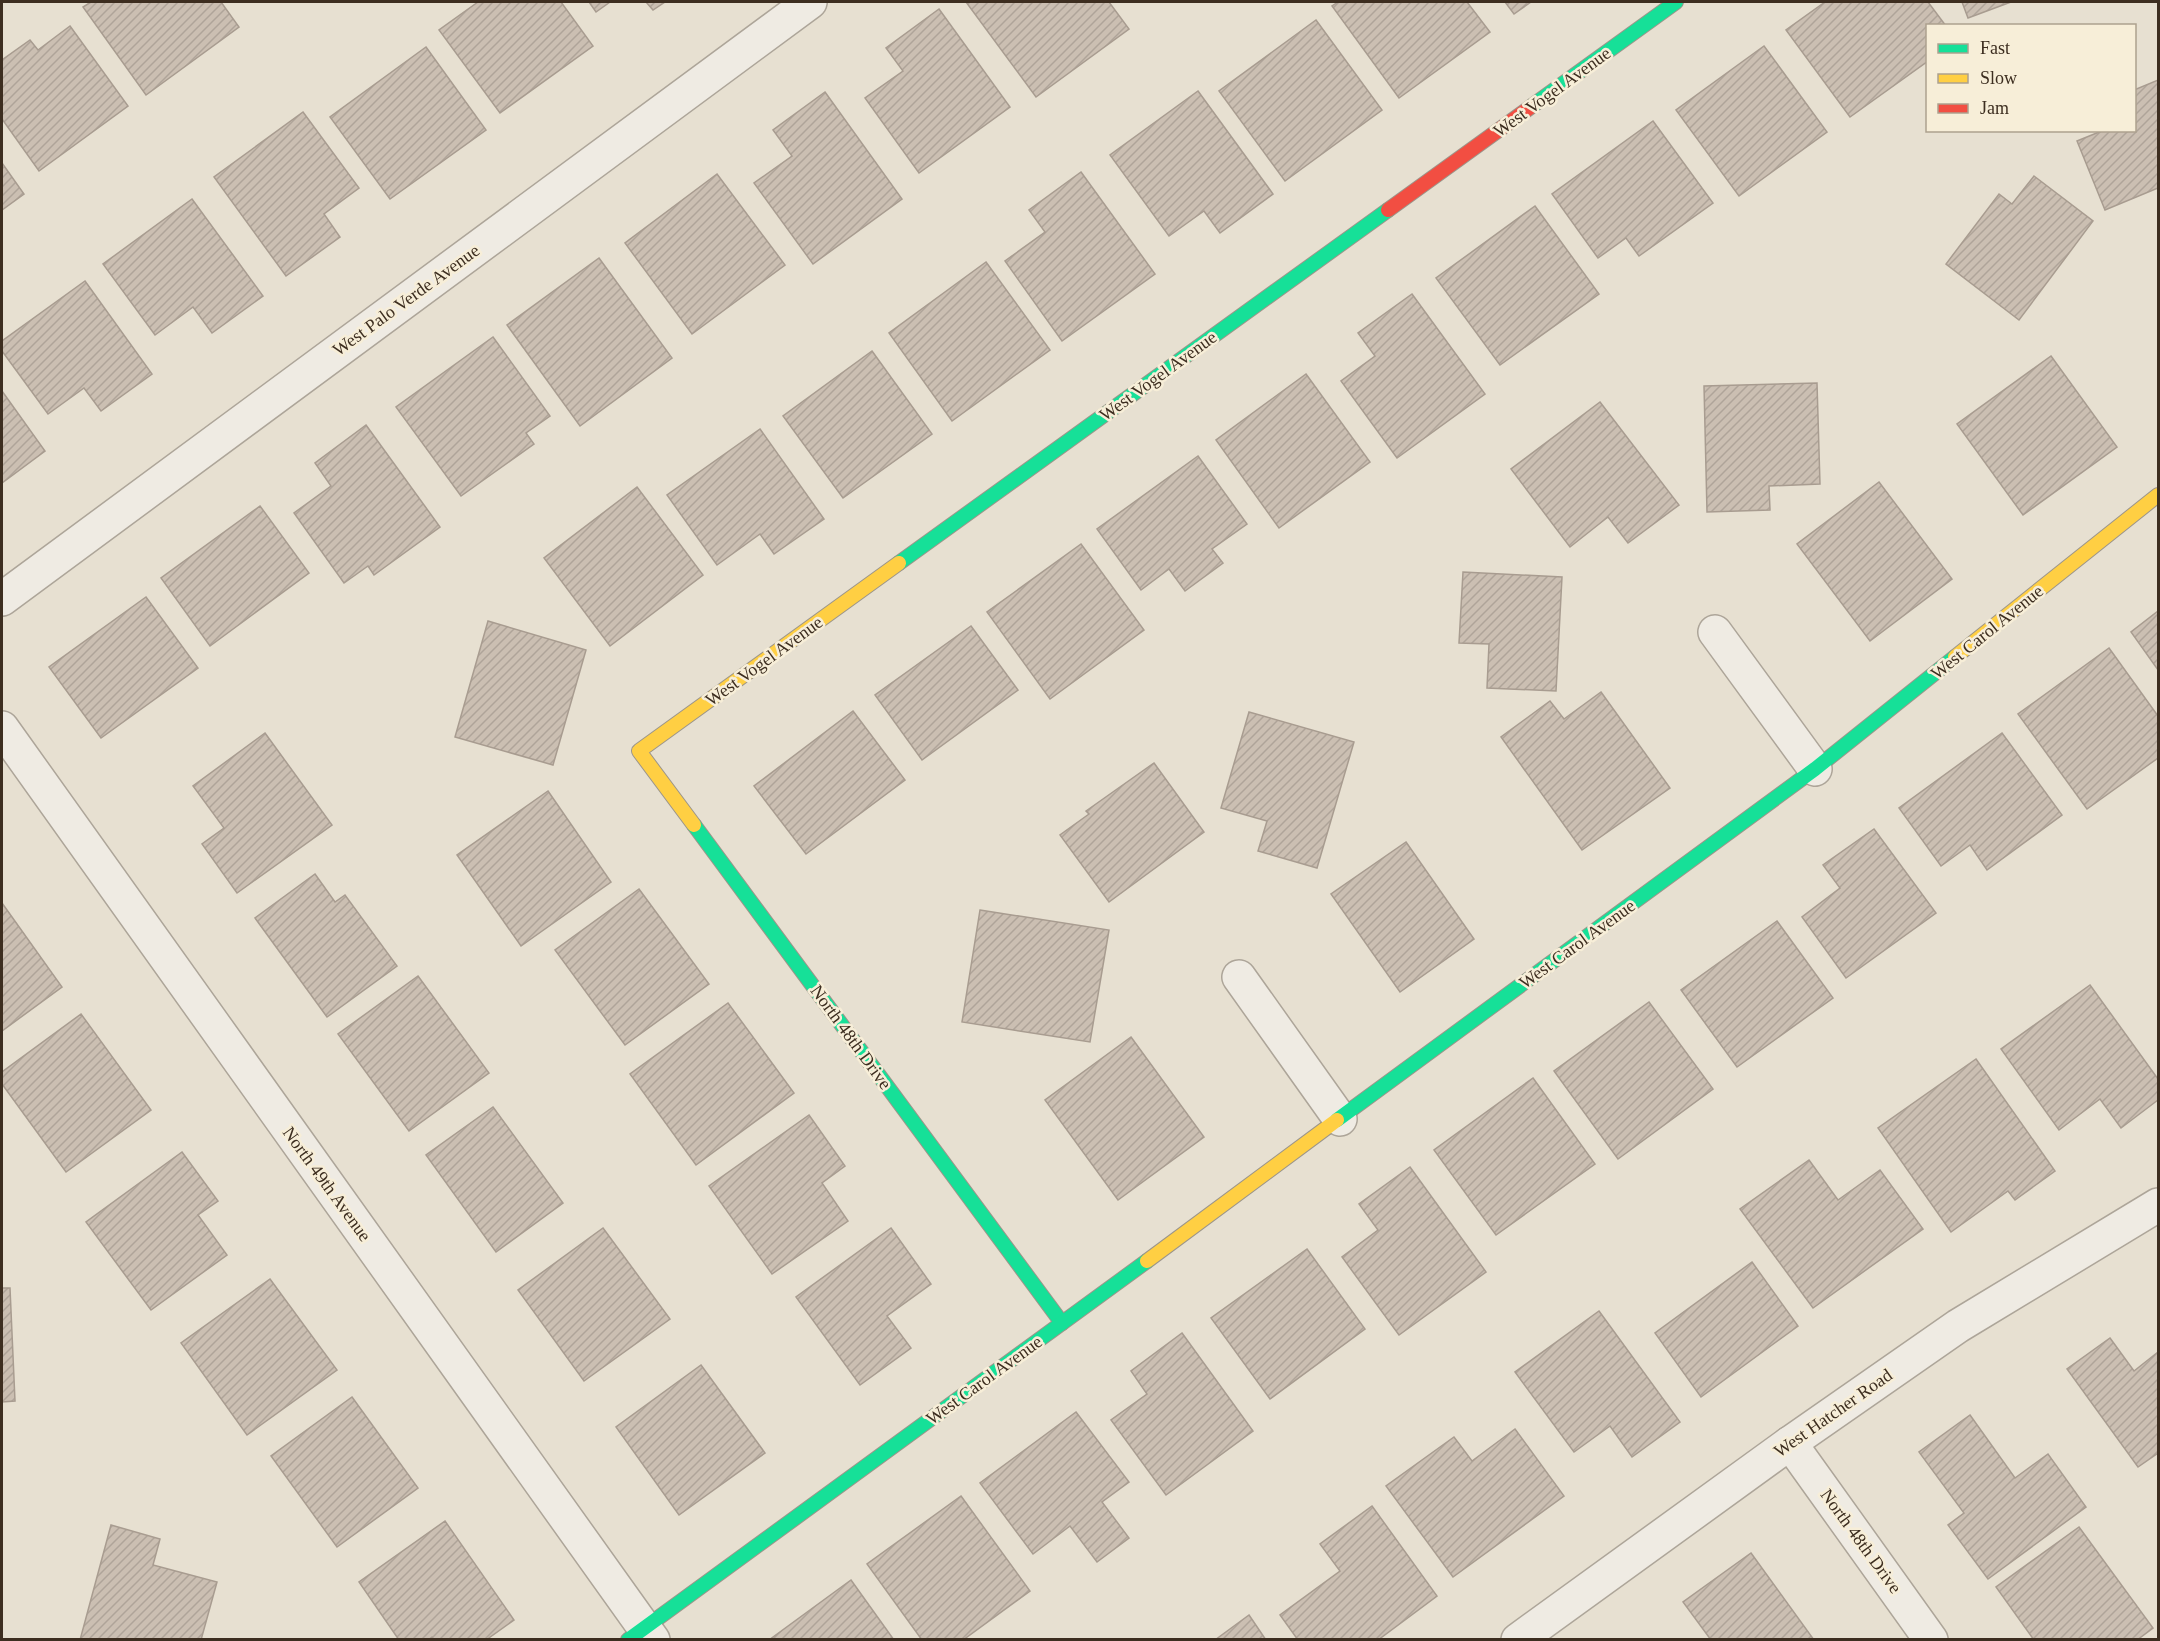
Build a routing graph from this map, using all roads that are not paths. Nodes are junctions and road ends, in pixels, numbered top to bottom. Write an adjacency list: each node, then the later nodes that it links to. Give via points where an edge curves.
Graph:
1 (810, 2): 4 (street, West Palo Verde Avenue)
2 (1676, 2): 7 (street, West Vogel Avenue)
3 (2158, 495): 8 (street, West Carol Avenue)
4 (2, 599)
5 (1715, 632): 8 (street)
6 (2, 729): 14 (street, North 49th Avenue)
7 (639, 751): 12 (street, North 48th Drive)
8 (1815, 769): 10 (street, West Carol Avenue)
9 (1239, 977): 10 (street)
10 (1340, 1119): 12 (street, West Carol Avenue)
11 (2158, 1205): 13 (street, West Hatcher Road, via 1958,1326)
12 (1062, 1323): 14 (street, West Carol Avenue)
13 (1790, 1443): 15 (street, West Hatcher Road); 16 (street, North 48th Drive)
14 (642, 1636)
15 (1518, 1640)
16 (1931, 1640)

